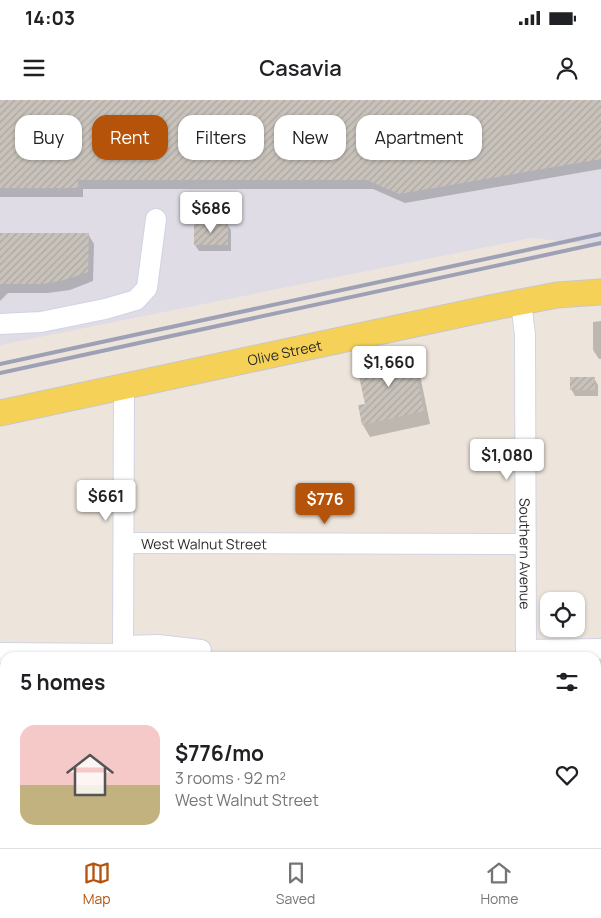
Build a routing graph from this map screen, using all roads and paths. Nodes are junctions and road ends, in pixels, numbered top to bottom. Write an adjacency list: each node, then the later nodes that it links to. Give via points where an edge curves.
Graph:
1 (156, 219): 4 (street, via 147,288 136,300 41,322)
2 (601, 292): 3 (main road, Olive Street)
3 (521, 302): 5 (main road, Olive Street); 8 (street, Southern Avenue, via 525,335)
4 (0, 324)
5 (124, 386): 6 (main road, Olive Street); 7 (street)
6 (0, 413)
7 (124, 543): 8 (street, West Walnut Street); 11 (street)
8 (525, 544): 12 (street, Southern Avenue)
9 (601, 649): 13 (street)
10 (201, 650): 11 (street, via 158,646)
11 (123, 652)
12 (526, 652)
13 (556, 652)

